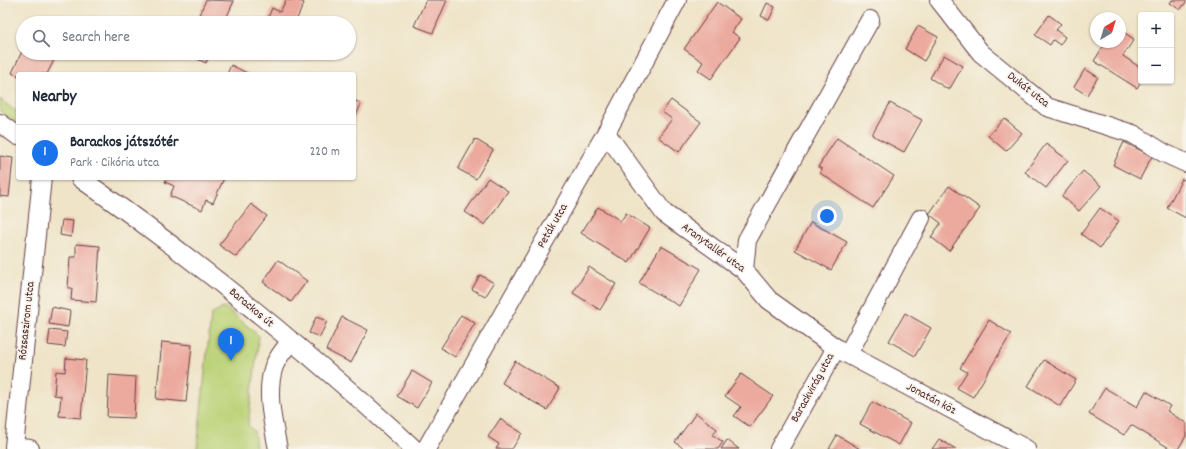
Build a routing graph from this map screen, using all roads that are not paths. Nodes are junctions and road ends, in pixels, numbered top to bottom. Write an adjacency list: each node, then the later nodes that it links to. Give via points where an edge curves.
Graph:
1 (677, 0): 5 (street, Peták utca)
2 (939, 0): 7 (street, Dukát utca, via 981,52 1047,107 1133,134)
3 (870, 20): 11 (street, via 747,240)
4 (0, 124): 6 (street)
5 (606, 133): 11 (street, Aranytallér utca, via 664,213); 17 (street, Peták utca)
6 (16, 135)
7 (1186, 163)
8 (42, 180): 14 (street, Rózsaszirom utca, via 14,447)
9 (83, 180): 12 (street, Barackos út, via 170,242)
10 (921, 218): 13 (street, Barackvirág utca)
11 (744, 270): 13 (street, Aranytallér utca, via 769,300)
12 (291, 340): 15 (street, via 275,366 271,380 271,413); 16 (street, Barackos út)
13 (842, 351): 18 (street, Barackvirág utca); 19 (street, Jonatán köz)
14 (30, 449)
15 (278, 449)
16 (414, 449)
17 (426, 449)
18 (779, 449)
19 (1026, 449)

